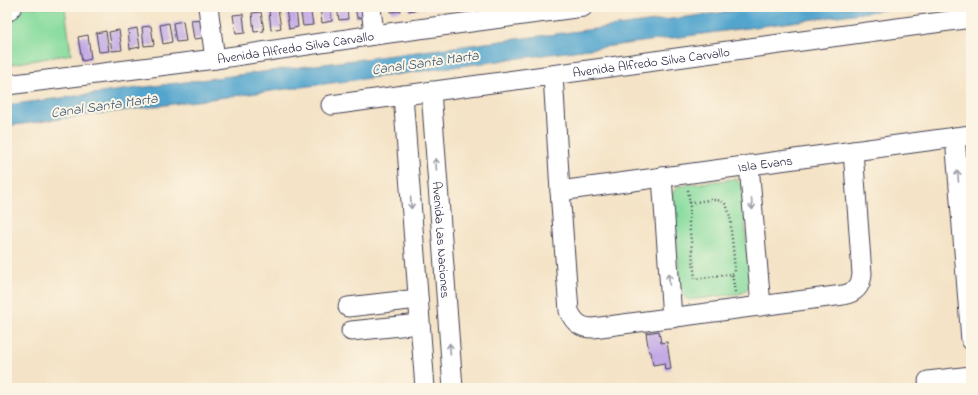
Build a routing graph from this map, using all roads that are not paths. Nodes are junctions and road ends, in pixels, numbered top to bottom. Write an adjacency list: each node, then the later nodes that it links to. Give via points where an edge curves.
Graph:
1 (12, 7): 6 (street)
2 (208, 7): 10 (street)
3 (371, 7): 9 (street)
4 (583, 7): 5 (street, Avenida Alfredo Silva Carvallo)
5 (550, 9): 7 (street, Avenida Alfredo Silva Carvallo)
6 (7, 12)
7 (461, 15): 9 (street, Avenida Alfredo Silva Carvallo)
8 (971, 18): 11 (street, Avenida Alfredo Silva Carvallo)
9 (374, 35): 10 (street, Avenida Alfredo Silva Carvallo)
10 (215, 59): 12 (street, Avenida Alfredo Silva Carvallo)
11 (553, 75): 13 (street, Avenida Alfredo Silva Carvallo); 20 (street)
12 (7, 85)
13 (431, 91): 14 (street, Avenida Alfredo Silva Carvallo); 31 (street, Avenida Las Naciones, one-way to 13)
14 (403, 95): 15 (street, Avenida Alfredo Silva Carvallo); 21 (street, one-way to 21)
15 (331, 105)
16 (963, 136): 17 (street, Isla Evans); 27 (street, one-way to 16)
17 (853, 151): 18 (street, Isla Evans); 22 (street, via 862,274 860,284 853,292 843,296)
18 (749, 165): 19 (street, Isla Evans); 22 (street, one-way to 22)
19 (662, 177): 20 (street, Isla Evans); 24 (street, one-way to 19)
20 (560, 191): 24 (street, via 570,311 574,321 581,326 593,328)
21 (418, 299): 23 (street); 25 (street)
22 (761, 306): 24 (street)
23 (348, 307)
24 (672, 318)
25 (420, 324): 26 (street); 30 (street)
26 (351, 331)
27 (971, 340)
28 (971, 376): 29 (street)
29 (928, 381)
30 (425, 388)
31 (453, 388)

